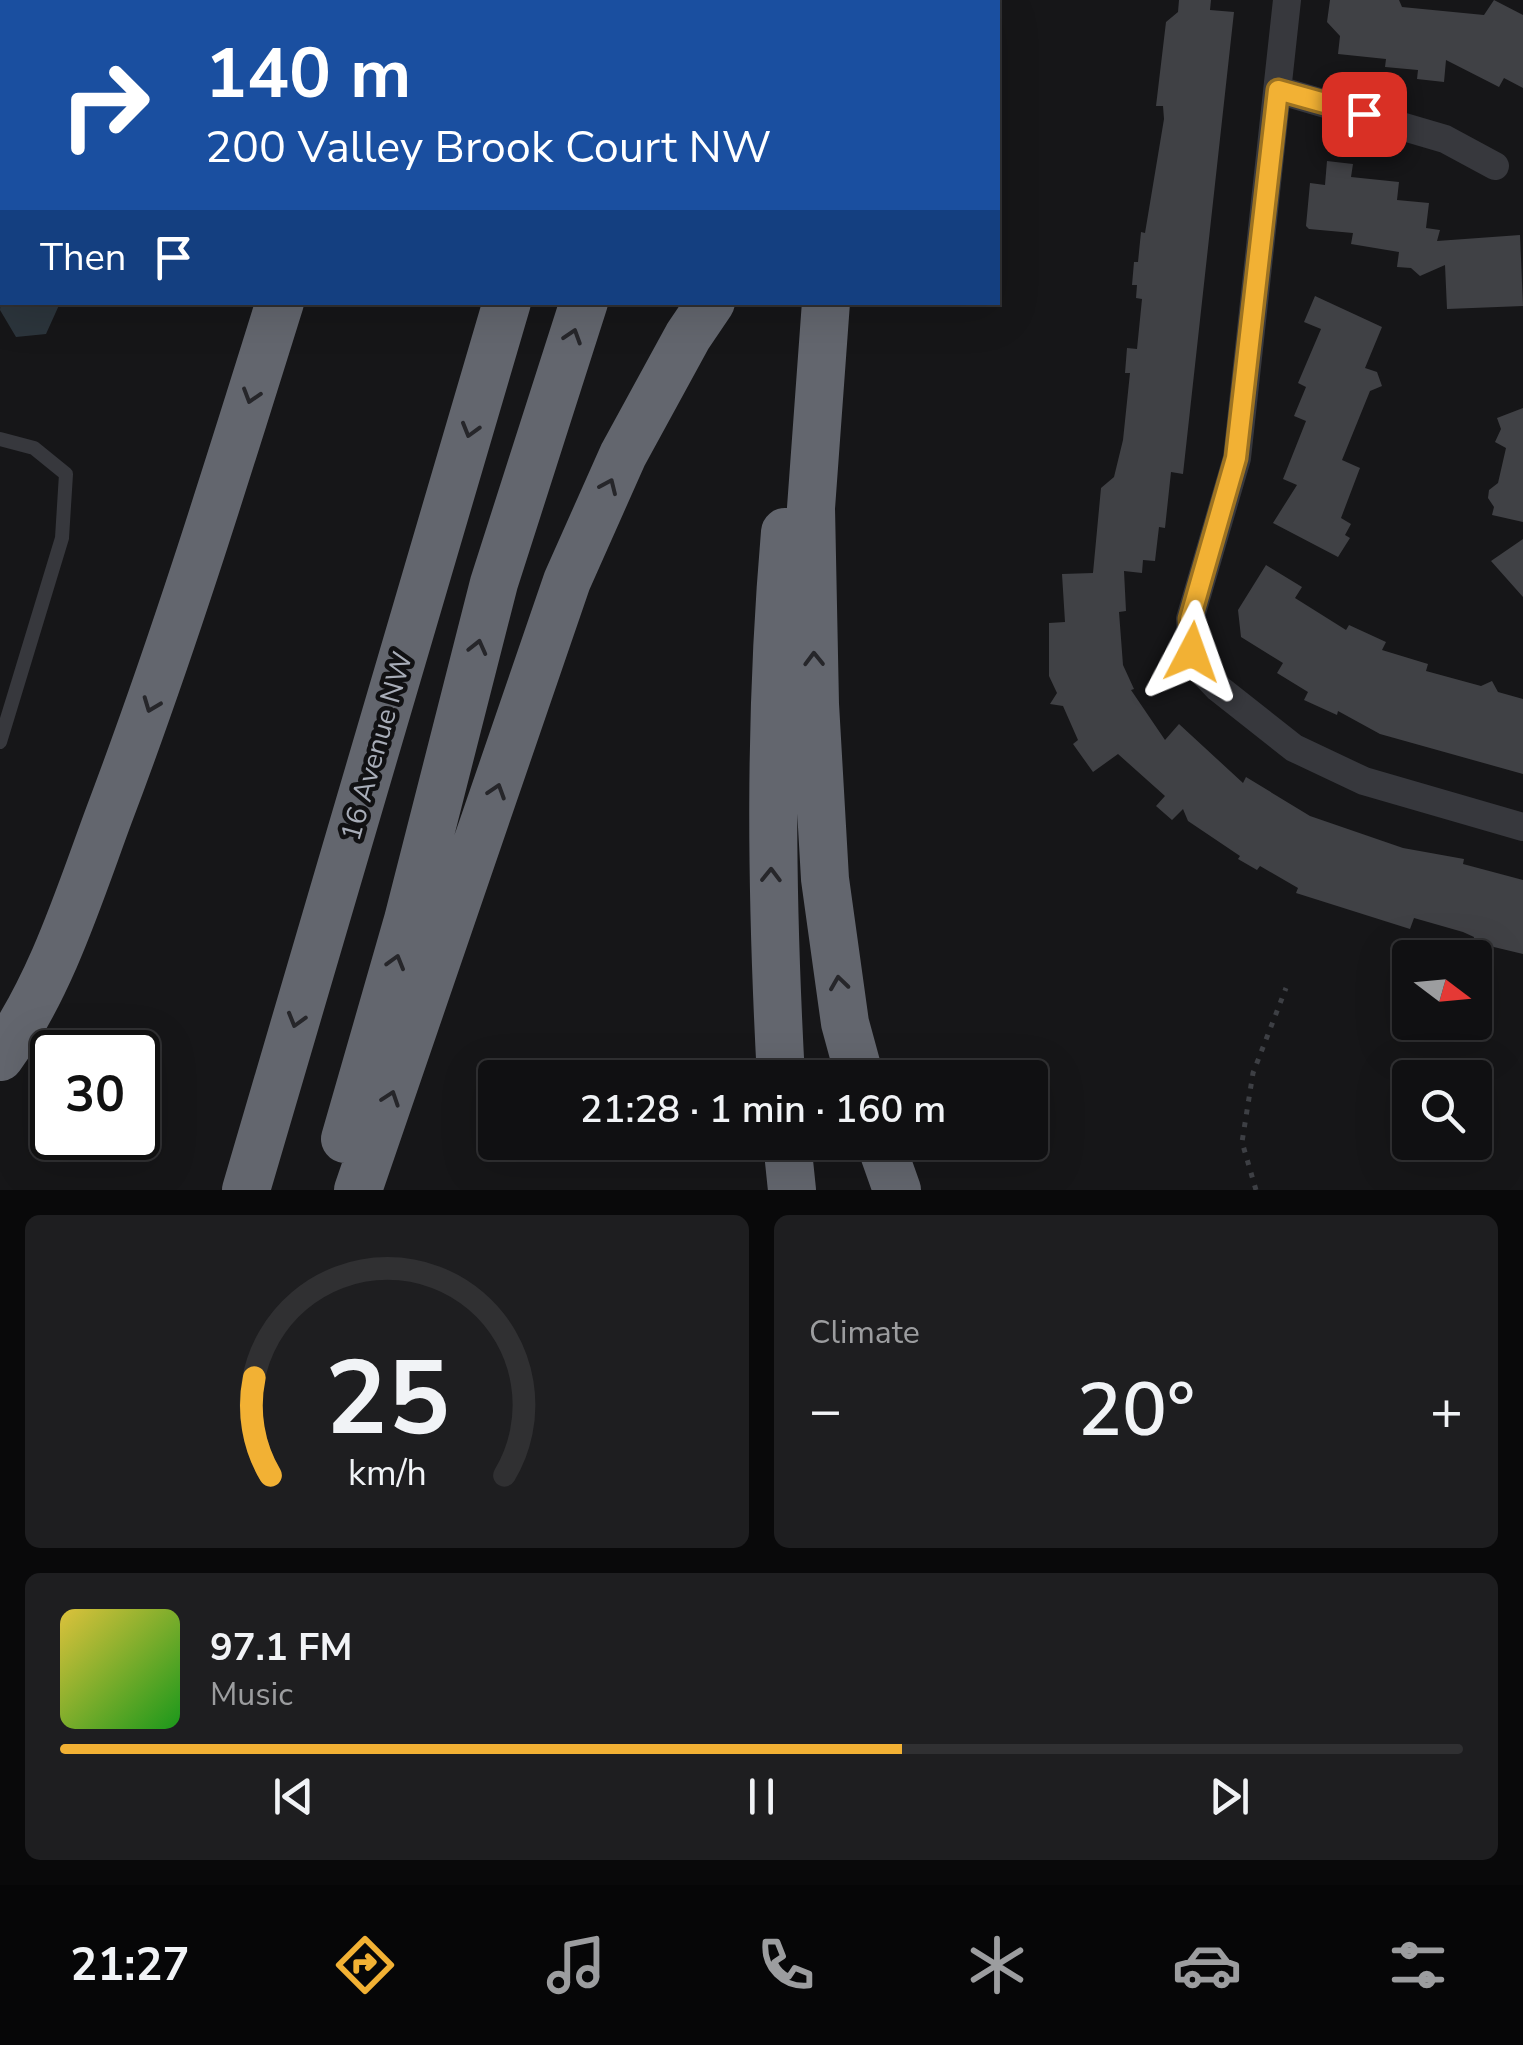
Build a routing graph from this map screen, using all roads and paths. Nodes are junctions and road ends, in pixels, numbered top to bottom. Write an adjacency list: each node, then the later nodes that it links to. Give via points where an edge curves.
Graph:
1 (1287, 0): 2 (street)
2 (1278, 90): 3 (street, via 1446,139); 12 (street, via 1236,458 1190,619 1192,652 1218,688 1294,748 1364,780)
3 (1495, 166)
4 (279, 305): 13 (highway, one-way to 13, via 172,649)
5 (507, 305): 21 (highway, 16 Avenue NW, one-way to 21)
6 (583, 305): 22 (highway, one-way to 6, via 494,583)
7 (709, 305): 23 (highway, one-way to 7, via 567,581 623,455)
8 (822, 305): 17 (highway, one-way to 8, via 771,893 773,668 789,485)
9 (823, 305): 18 (highway, one-way to 9, via 825,879 815,704 811,508)
10 (0, 439): 11 (lane, via 34,448 66,474 62,538)
11 (0, 742)
12 (1523, 827)
13 (74, 910): 15 (highway); 16 (highway)
14 (1286, 988): 26 (path, via 1253,1073 1242,1142)
15 (0, 1010)
16 (0, 1057)
17 (780, 1060)
18 (855, 1060)
19 (789, 1160): 24 (highway)
20 (886, 1160): 25 (highway)
21 (246, 1190)
22 (330, 1190)
23 (358, 1190)
24 (792, 1190)
25 (897, 1190)
26 (1256, 1190)

